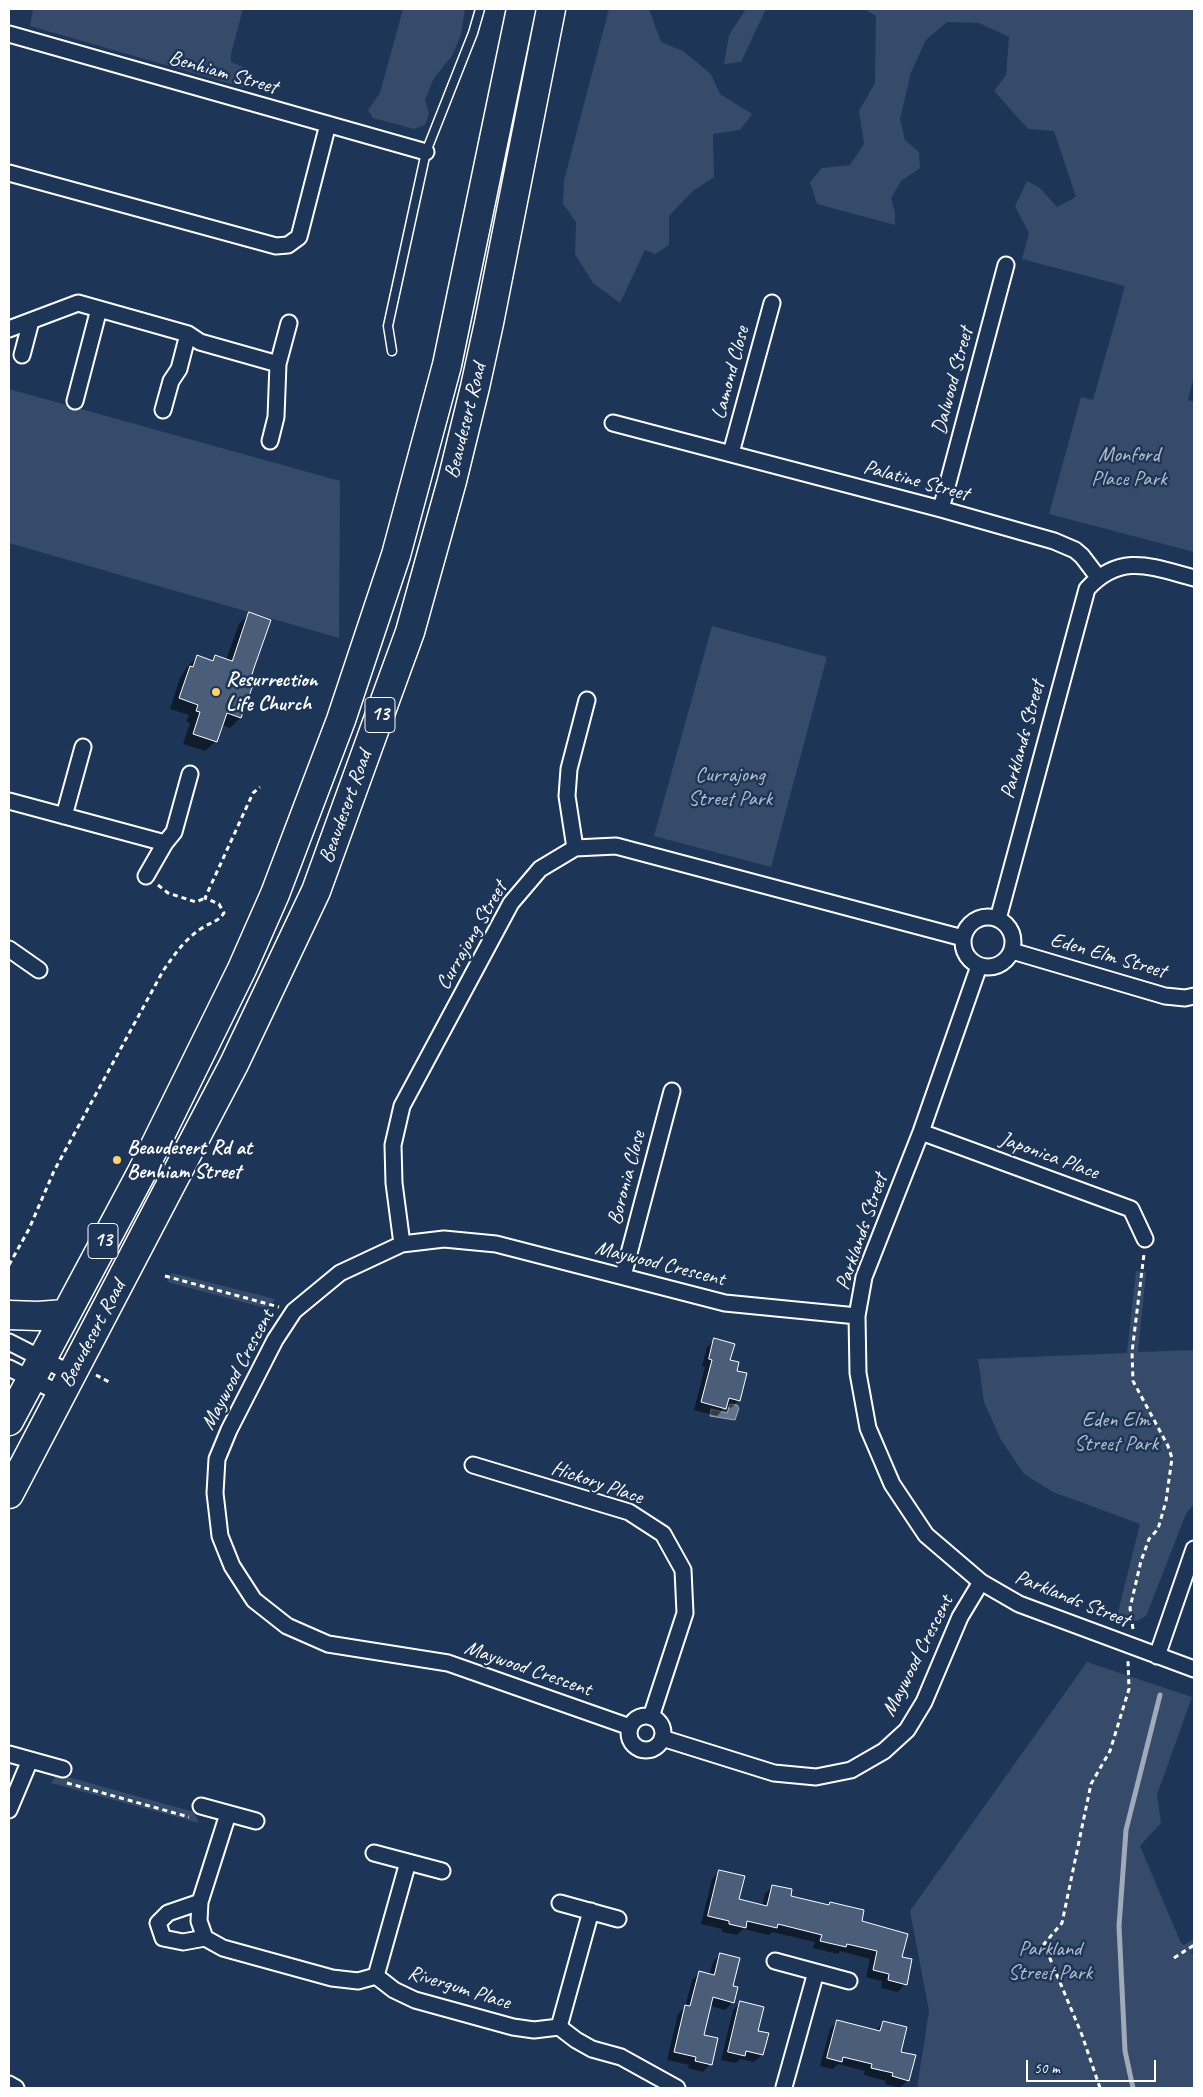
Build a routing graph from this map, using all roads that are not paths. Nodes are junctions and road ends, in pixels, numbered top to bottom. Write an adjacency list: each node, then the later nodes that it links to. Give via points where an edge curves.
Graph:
1 (480, 9): 6 (lane)
2 (521, 9): 46 (highway, Beaudesert Road / 13, via 447,365 396,555 341,720 275,894 242,969 147,1161)
3 (551, 9): 51 (highway, Beaudesert Road / 13, via 475,387 410,632 312,900 234,1064)
4 (9, 34): 5 (street, Benhiam Street)
5 (328, 124): 6 (street, Benhiam Street); 7 (street, via 300,237 288,245 276,246)
6 (426, 152): 15 (lane, via 388,326)
7 (9, 173)
8 (1006, 265): 23 (street, Dalwood Street)
9 (772, 303): 22 (street, Lamond Close)
10 (99, 309): 11 (street, via 78,303); 14 (street); 18 (street)
11 (31, 320): 13 (street); 16 (street)
12 (288, 323): 17 (street)
13 (9, 329)
14 (188, 334): 17 (street, via 200,342); 19 (street, via 180,369 171,381)
15 (392, 351)
16 (22, 355)
17 (278, 364): 21 (street, via 276,417)
18 (75, 401)
19 (163, 410)
20 (613, 423): 22 (street, Palatine Street)
21 (270, 441)
22 (731, 453): 23 (street, Palatine Street)
23 (941, 509): 24 (street, Palatine Street, via 1075,550)
24 (1098, 577): 25 (street, via 1121,567 1141,564); 34 (street, Parklands Street, via 1087,589 1081,604)
25 (1194, 578)
26 (587, 700): 32 (street, via 568,769 567,796)
27 (82, 747): 30 (street)
28 (190, 774): 31 (street, via 174,832)
29 (9, 800): 30 (street)
30 (64, 816): 31 (street)
31 (165, 843): 33 (street)
32 (575, 848): 35 (street, Currajong Street, via 616,846); 44 (street, Currajong Street, via 540,869 511,903 402,1106 393,1145)
33 (146, 876)
34 (998, 919): 35 (street, via 986,917 974,921 965,930); 37 (street, via 1008,926 1012,934)
35 (963, 938): 38 (street, via 969,959)
36 (9, 949): 39 (street)
37 (1012, 951): 38 (street, via 996,966); 40 (street, Eden Elm Street, via 1166,996)
38 (980, 966): 42 (street, Parklands Street)
39 (39, 970)
40 (1194, 996)
41 (672, 1092): 45 (street, Boronia Close)
42 (921, 1132): 43 (street, Japonica Place, via 1131,1209); 48 (street, Parklands Street, via 864,1277)
43 (1145, 1239)
44 (402, 1244): 45 (street, Maywood Crescent, via 444,1239 496,1244); 60 (street, Maywood Crescent, via 340,1273 294,1312 274,1340 217,1459 215,1493 220,1536 232,1566 254,1600 287,1626 328,1644 448,1664)
45 (623, 1276): 48 (street, Maywood Crescent, via 725,1303)
46 (65, 1314): 47 (highway); 50 (highway, Beaudesert Road / 13)
47 (9, 1316)
48 (857, 1316): 56 (street, Parklands Street, via 858,1373 868,1428 892,1484 926,1535)
49 (9, 1342): 50 (street)
50 (27, 1368): 51 (street); 51 (street); 52 (highway, Beaudesert Road / 13)
51 (74, 1380): 54 (highway, Beaudesert Road / 13)
52 (9, 1421)
53 (473, 1465): 59 (street, Hickory Place, via 629,1512 662,1534 683,1570 685,1613)
54 (9, 1494)
55 (1194, 1549): 57 (street)
56 (981, 1582): 57 (street, Parklands Street, via 1019,1604); 61 (street, Maywood Crescent, via 960,1617 924,1702 907,1730 884,1751 851,1770 816,1777 774,1773)
57 (1157, 1656): 58 (street, Parklands Street)
58 (1194, 1669)
59 (651, 1717): 60 (street, via 641,1717); 61 (street, via 660,1723)
60 (630, 1727): 61 (street, via 633,1742 641,1749 656,1746)
61 (662, 1738)
62 (9, 1754): 63 (street)
63 (30, 1760): 64 (street); 66 (street)
64 (61, 1775)
65 (201, 1806): 67 (street)
66 (9, 1810)
67 (224, 1812): 68 (street); 72 (street)
68 (256, 1821)
69 (374, 1853): 70 (street)
70 (408, 1862): 71 (street); 79 (street)
71 (442, 1871)
72 (200, 1902): 76 (street, via 199,1922); 76 (street, via 168,1913 158,1923 163,1938 183,1942)
73 (560, 1903): 74 (street)
74 (591, 1911): 75 (street); 81 (street)
75 (618, 1919)
76 (206, 1938): 79 (street, Rivergum Place, via 223,1948 332,1978 358,1981)
77 (776, 1961): 78 (street)
78 (816, 1972): 80 (street); 85 (street)
79 (376, 1976): 81 (street, Rivergum Place, via 415,2000 513,2027 534,2030)
80 (849, 1981)
81 (559, 2027): 84 (street, via 584,2044 621,2057)
82 (9, 2084): 83 (street)
83 (16, 2088)
84 (677, 2088)
85 (782, 2088)

